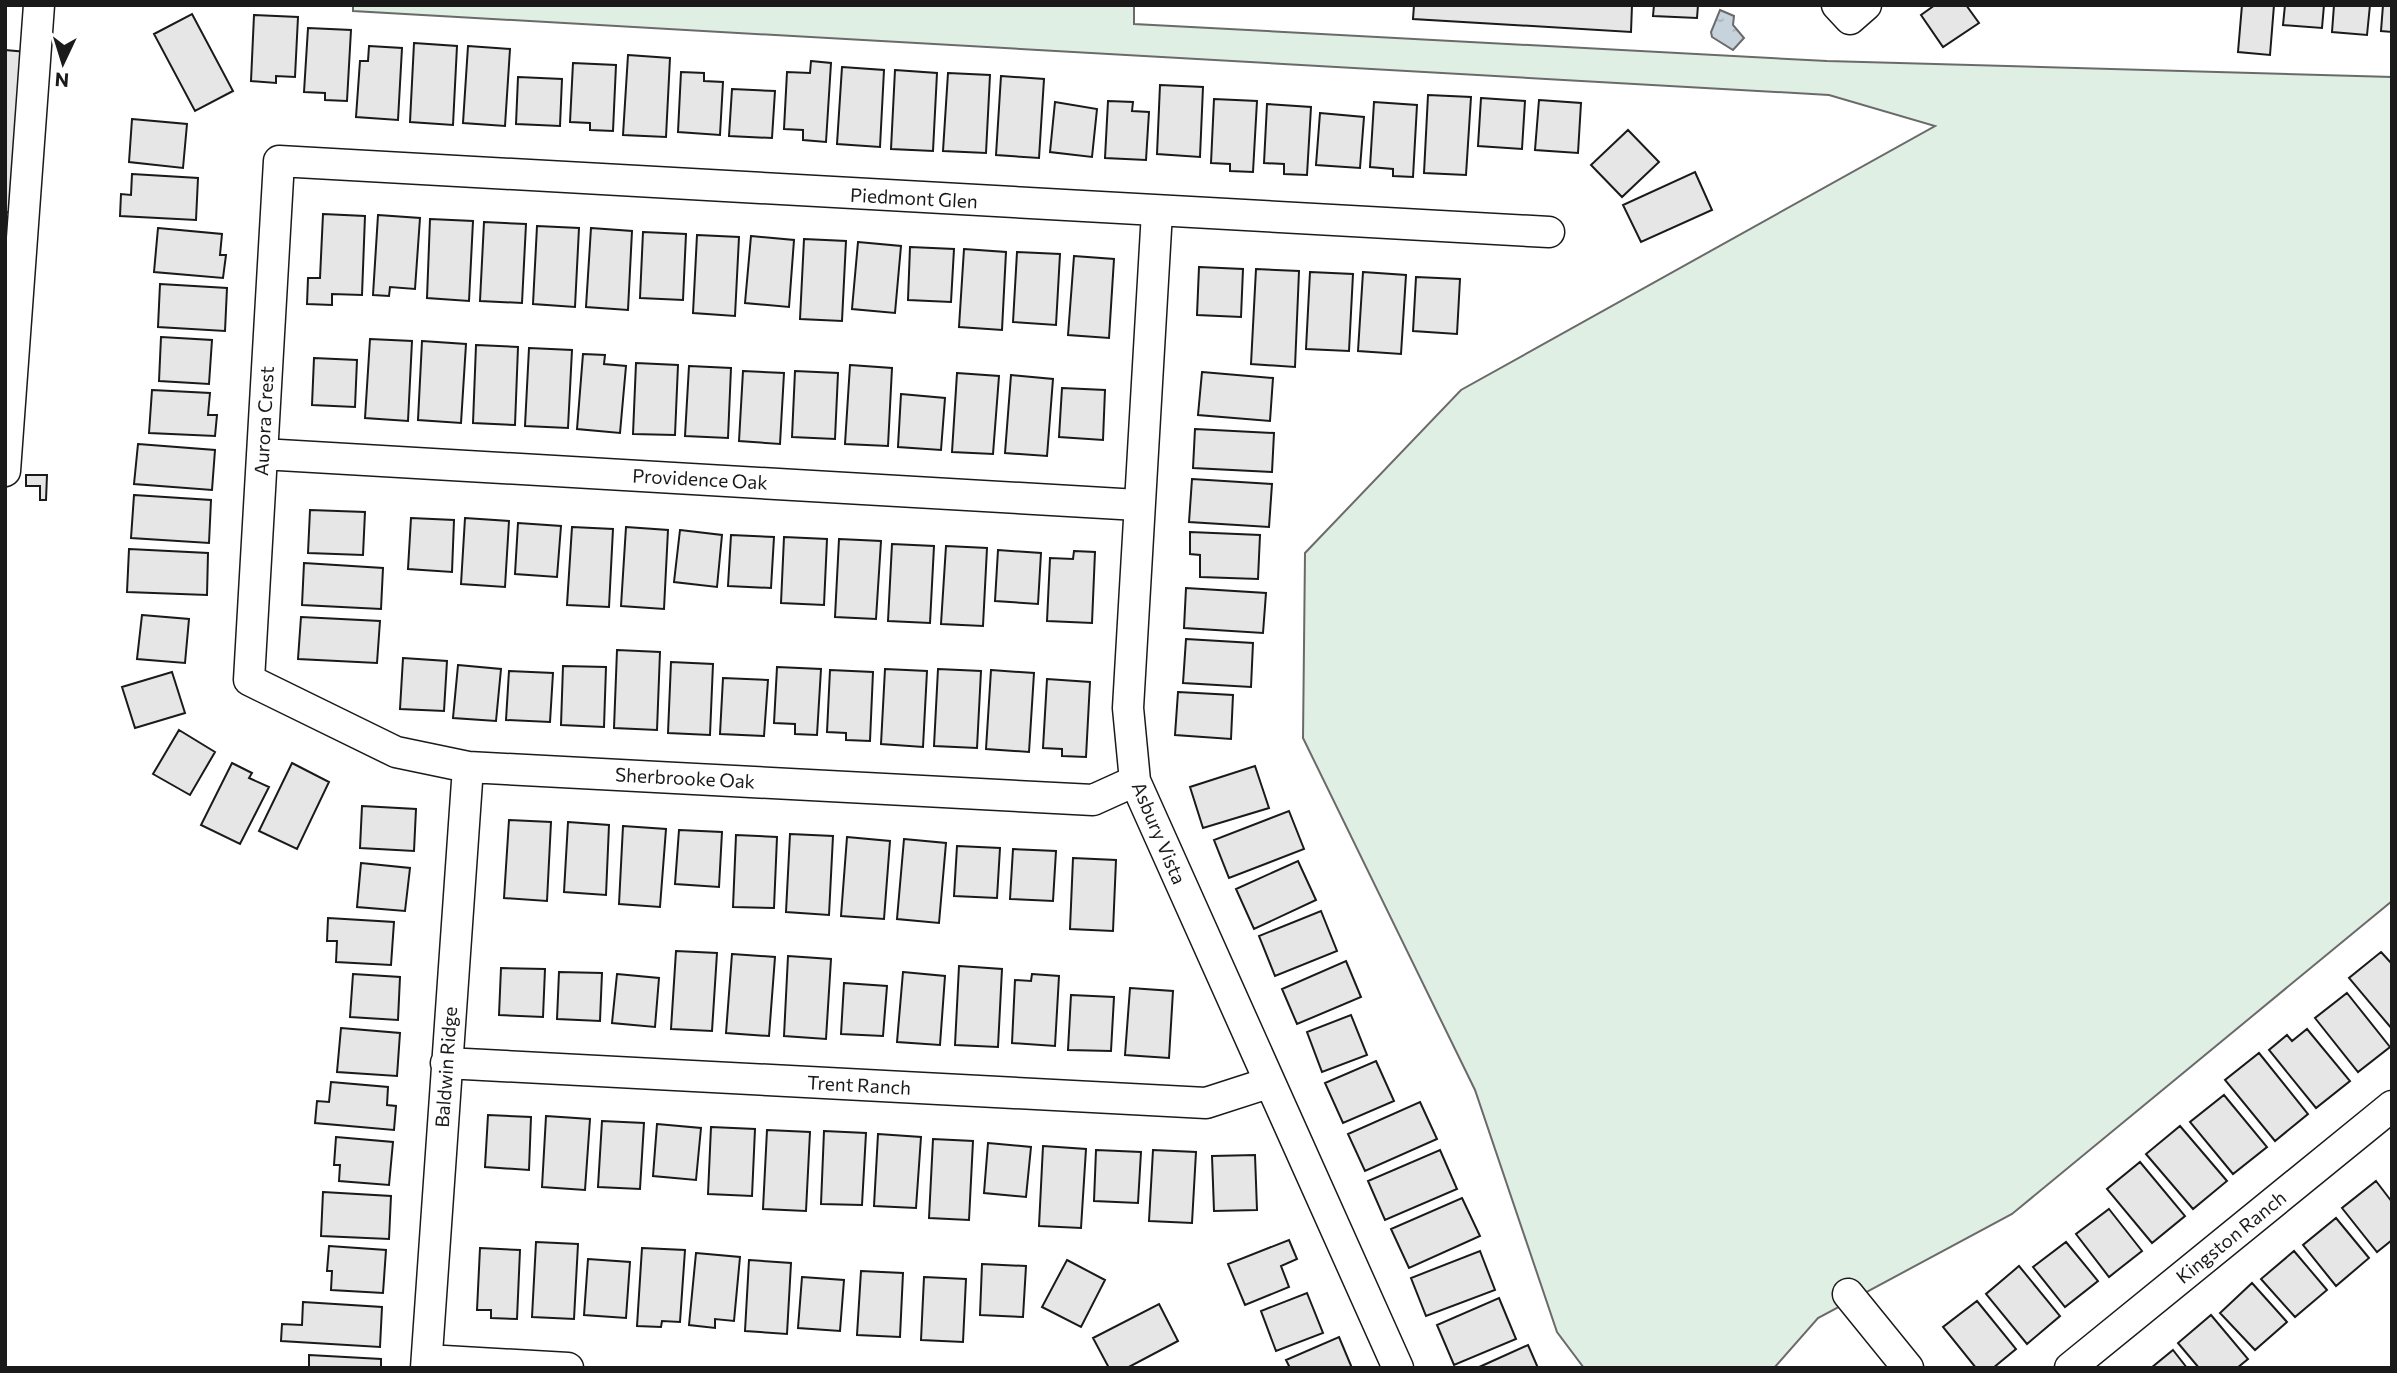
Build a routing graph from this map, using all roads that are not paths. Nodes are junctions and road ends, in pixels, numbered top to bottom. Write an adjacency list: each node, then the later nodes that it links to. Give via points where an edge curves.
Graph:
1 (39, 5): 8 (street)
2 (1837, 5): 3 (street, via 1850,19)
3 (1866, 5)
4 (279, 161): 5 (street, Piedmont Glen); 7 (street, Aurora Crest)
5 (1157, 212): 6 (street, Piedmont Glen); 9 (street, Asbury Vista)
6 (1549, 232)
7 (262, 454): 9 (street, Providence Oak); 10 (street, Aurora Crest)
8 (5, 471)
9 (1138, 505): 12 (street, Asbury Vista, via 1128,708)
10 (249, 680): 11 (street, Sherbrooke Oak, via 396,752)
11 (468, 767): 12 (street, Sherbrooke Oak, via 1093,800); 13 (street, Baldwin Ridge)
12 (1135, 781): 14 (street, Asbury Vista)
13 (446, 1063): 14 (street, Trent Ranch, via 1206,1103); 17 (street, Baldwin Ridge)
14 (1268, 1083): 19 (street, Asbury Vista)
15 (2392, 1105): 21 (street, Kingston Ranch)
16 (1849, 1294): 20 (street)
17 (426, 1364): 18 (street)
18 (568, 1368)
19 (1398, 1368)
20 (1908, 1368)
21 (2070, 1368)

